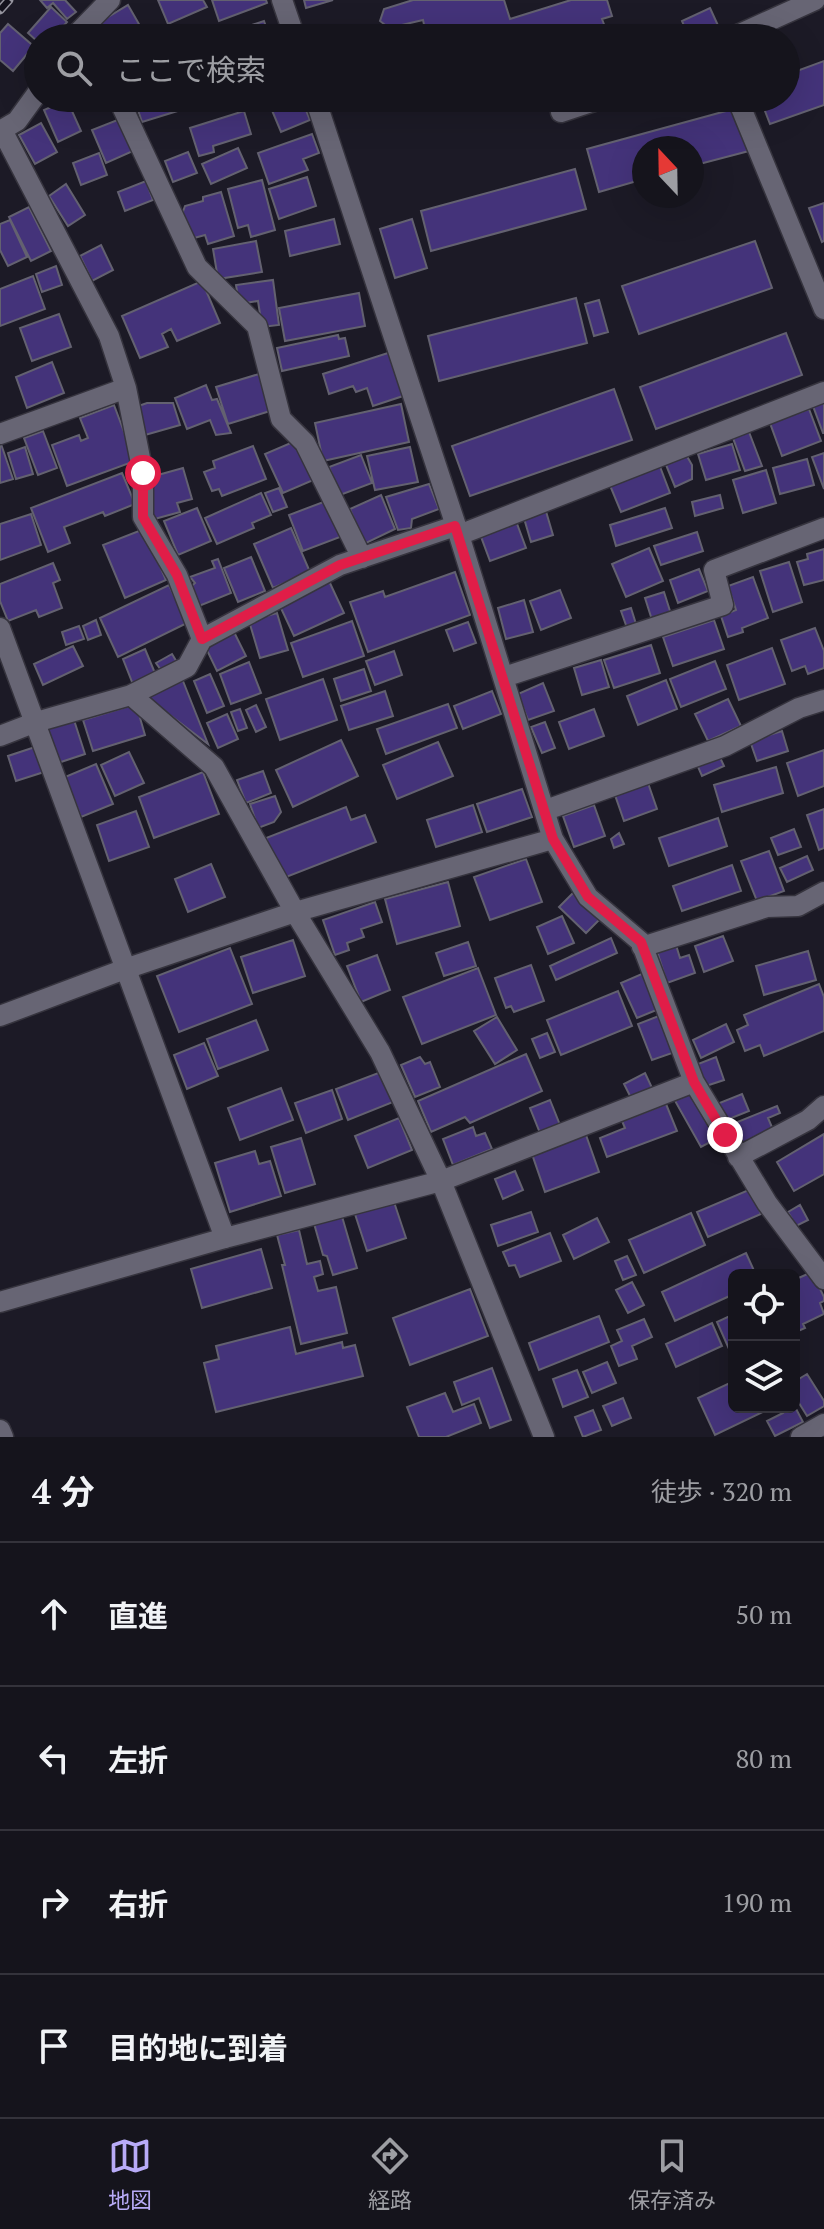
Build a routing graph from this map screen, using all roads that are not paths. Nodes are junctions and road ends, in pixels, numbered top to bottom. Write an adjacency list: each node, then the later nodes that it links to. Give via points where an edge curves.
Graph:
1 (110, 0): 4 (street)
2 (282, 0): 5 (street)
3 (815, 0): 6 (street)
4 (89, 24)
5 (290, 24)
6 (762, 24)
7 (24, 111): 11 (street)
8 (125, 112): 18 (street, via 197,267 257,326 281,419 305,443)
9 (320, 112): 17 (street)
10 (743, 112): 12 (street)
11 (1, 130): 13 (street, via 109,336)
12 (824, 309)
13 (126, 388): 15 (street); 20 (street, via 143,473 143,517 177,575)
14 (824, 392): 17 (street)
15 (0, 434)
16 (824, 528): 21 (street, via 714,570 723,605)
17 (457, 531): 18 (street); 21 (street)
18 (362, 558): 20 (street)
19 (0, 628): 24 (street)
20 (202, 639): 22 (street, via 187,667)
21 (504, 677): 26 (street)
22 (131, 695): 24 (street); 29 (street, via 214,767)
23 (824, 700): 26 (street, via 725,746)
24 (36, 722): 25 (street); 31 (street)
25 (0, 736)
26 (546, 810): 27 (street)
27 (553, 839): 29 (street); 30 (street, via 588,897)
28 (824, 892): 30 (street, via 798,906 767,907)
29 (295, 912): 31 (street); 36 (street, via 380,1052)
30 (642, 947): 33 (street)
31 (125, 969): 32 (street); 37 (street)
32 (0, 1016)
33 (694, 1082): 35 (street); 36 (street)
34 (824, 1106): 35 (street)
35 (738, 1157): 38 (street)
36 (441, 1181): 37 (street); 43 (street)
37 (225, 1238): 39 (street)
38 (824, 1279)
39 (0, 1302)
40 (823, 1426): 44 (street)
41 (0, 1430): 42 (street)
42 (3, 1437)
43 (544, 1437)
44 (801, 1437)

